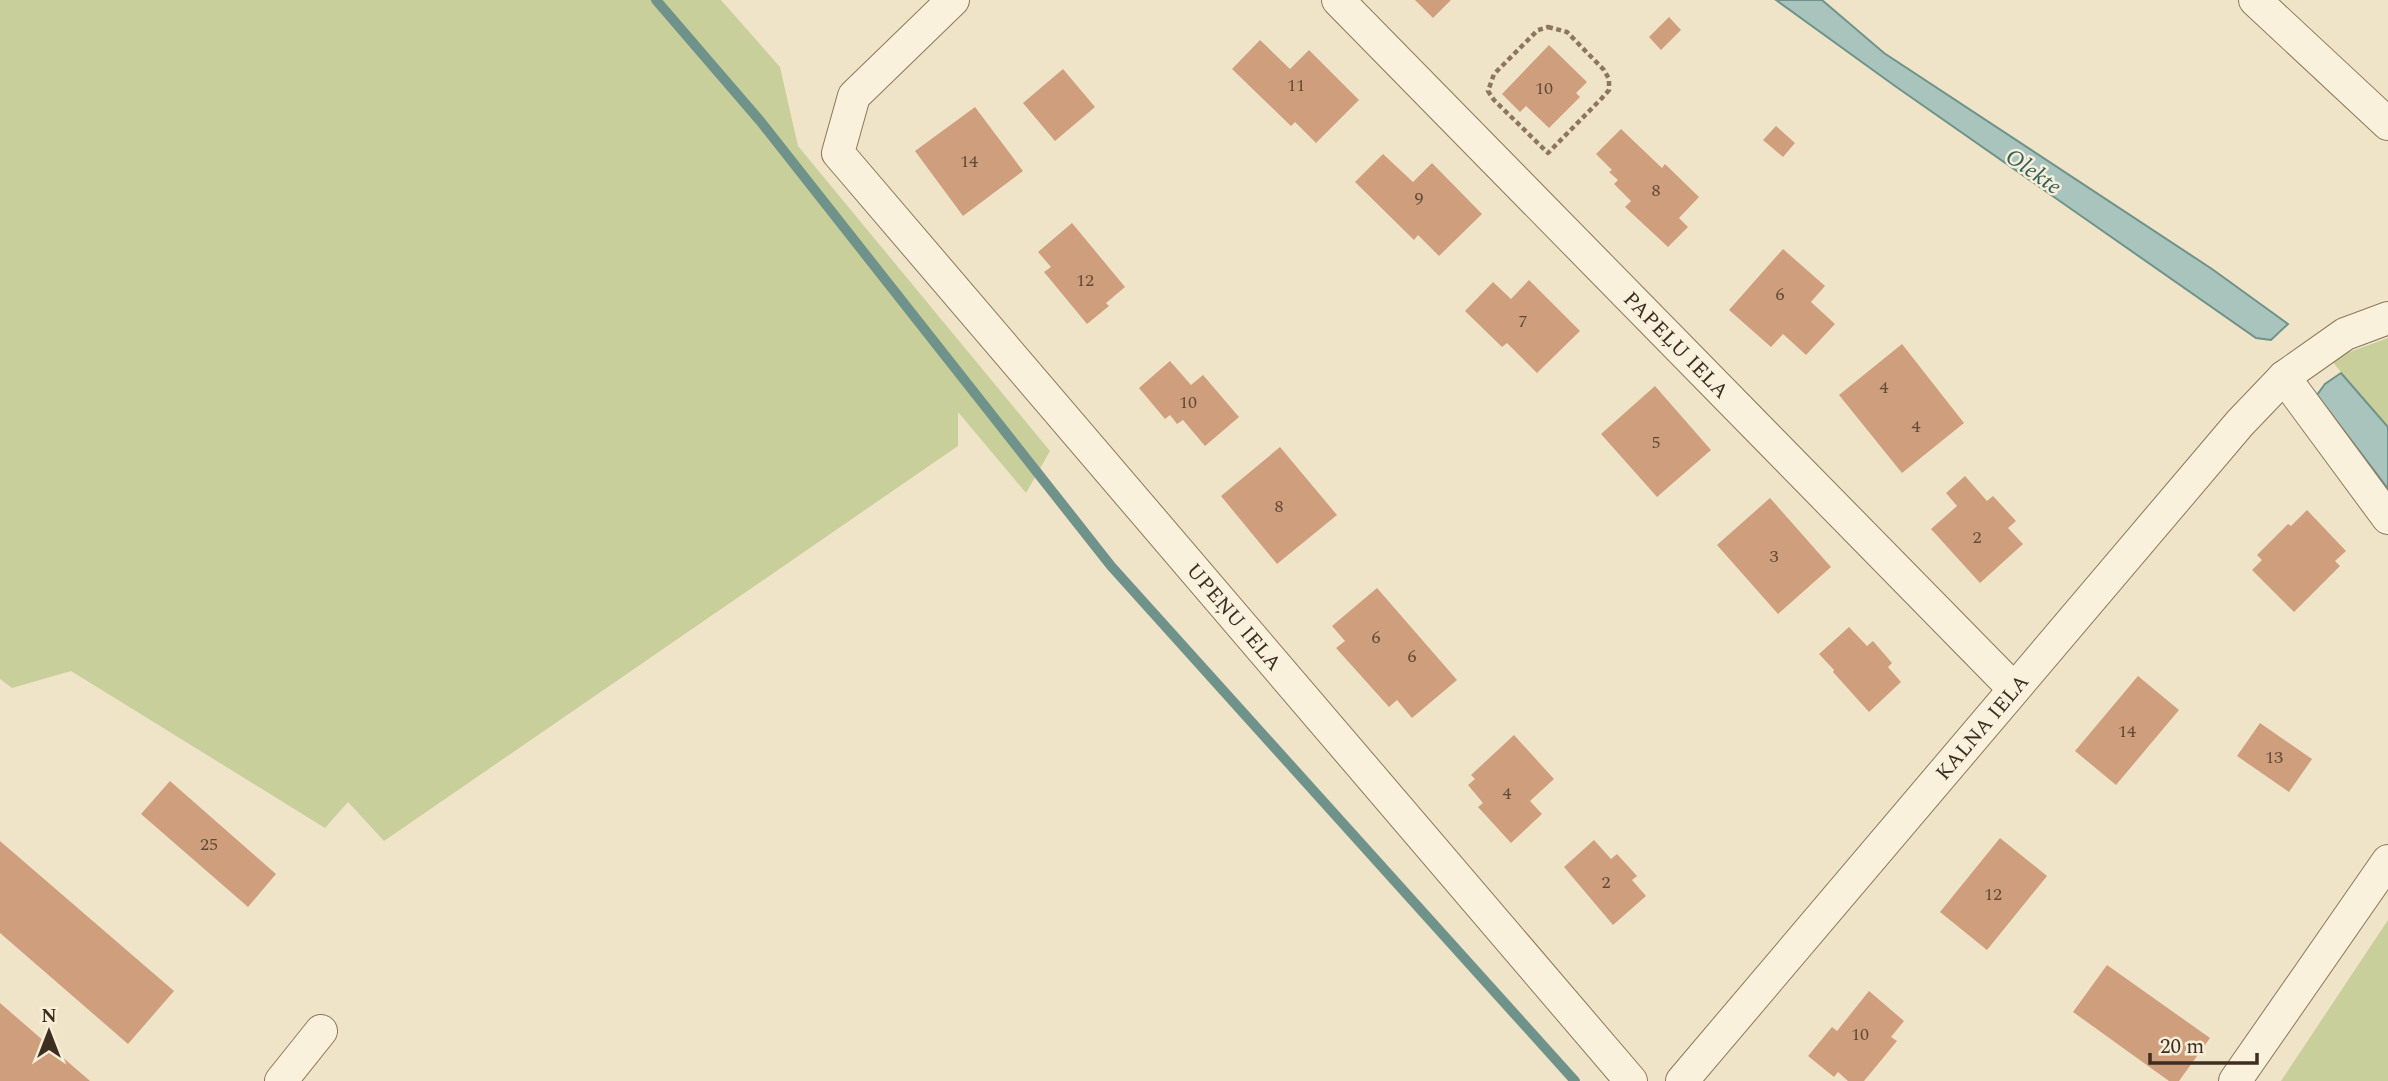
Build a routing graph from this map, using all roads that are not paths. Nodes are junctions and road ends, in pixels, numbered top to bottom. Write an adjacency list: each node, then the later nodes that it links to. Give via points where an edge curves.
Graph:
1 (953, 0): 12 (street, UPEŅU IELA, via 854,96 838,153)
2 (1338, 0): 8 (street, PAPEĻU IELA)
3 (2255, 0): 4 (street)
4 (2388, 124)
5 (2388, 317): 6 (street, KALNA IELA, via 2345,334)
6 (2284, 377): 7 (street); 8 (street, KALNA IELA)
7 (2388, 518)
8 (2013, 688): 13 (street, KALNA IELA)
9 (2388, 861): 14 (street)
10 (321, 1031): 11 (street)
11 (281, 1081)
12 (1631, 1081)
13 (1682, 1081)
14 (2235, 1081)

